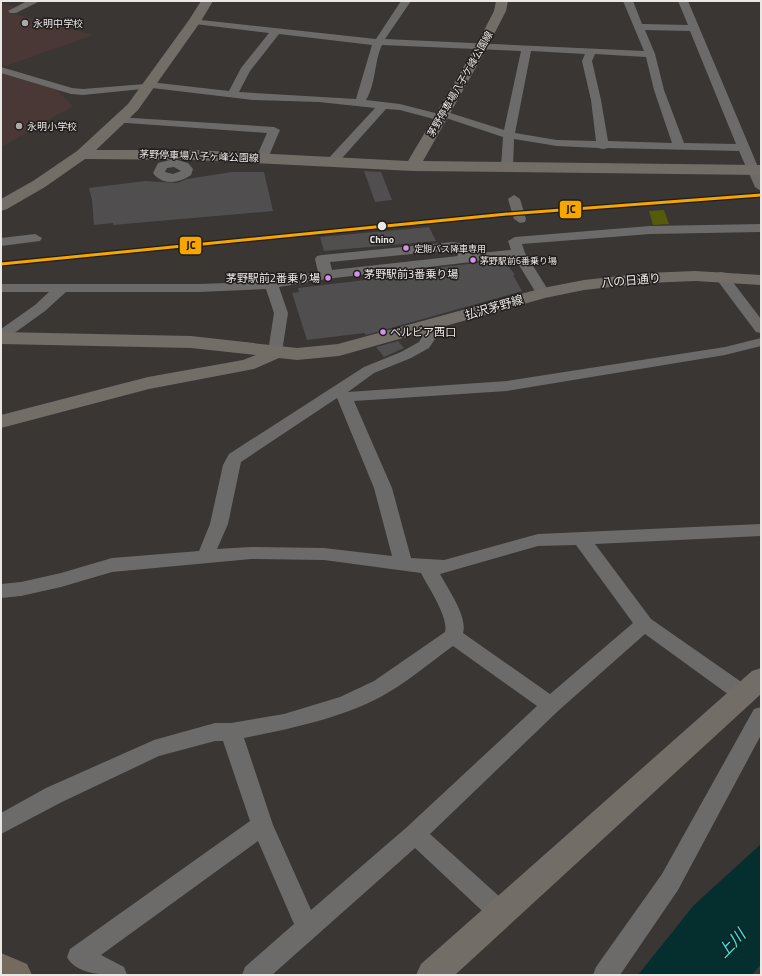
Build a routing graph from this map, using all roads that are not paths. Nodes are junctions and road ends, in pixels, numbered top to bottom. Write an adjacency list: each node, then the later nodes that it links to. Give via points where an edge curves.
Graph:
1 (35, 1): 7 (street)
2 (206, 1): 8 (main road)
3 (406, 1): 12 (street)
4 (502, 1): 13 (main road, 茅野停車場八子ケ峰公園線, via 500,11)
5 (628, 1): 9 (street)
6 (683, 1): 10 (street)
7 (11, 7)
8 (195, 21): 11 (street); 18 (main road)
9 (640, 27): 10 (street); 16 (street)
10 (694, 28): 27 (street)
11 (276, 31): 12 (street); 19 (street, via 245,70)
12 (380, 42): 13 (street); 20 (street, via 367,80 366,94)
13 (482, 46): 14 (street); 22 (main road, 茅野停車場八子ケ峰公園線)
14 (527, 48): 15 (street); 24 (street)
15 (591, 51): 16 (street); 25 (street, via 587,61)
16 (650, 54): 26 (street, via 659,90)
17 (1, 70): 18 (street, via 71,91)
18 (149, 86): 19 (street); 23 (main road, via 132,107)
19 (233, 94): 20 (street)
20 (359, 103): 21 (street)
21 (383, 105): 22 (street); 30 (street)
22 (442, 116): 24 (street); 31 (main road, 茅野停車場八子ケ峰公園線)
23 (117, 120): 28 (main road); 29 (street, via 274,130)
24 (509, 135): 25 (street, via 557,143); 32 (street)
25 (604, 146): 26 (street)
26 (679, 146): 27 (street)
27 (743, 148): 33 (street)
28 (82, 154): 29 (main road, 茅野停車場八子ヶ峰公園線); 36 (main road, via 39,184)
29 (262, 158): 30 (main road, 茅野停車場八子ヶ峰公園線)
30 (331, 163): 31 (main road, 茅野停車場八子ヶ峰公園線)
31 (413, 166): 32 (main road, 茅野停車場八子ヶ峰公園線)
32 (507, 168): 33 (main road, 茅野停車場八子ヶ峰公園線)
33 (757, 170): 34 (street)
34 (761, 187)
35 (514, 199): 37 (street)
36 (1, 206)
37 (520, 219)
38 (761, 228): 41 (street, via 650,230)
39 (35, 238): 40 (street)
40 (1, 242)
41 (516, 244): 44 (street, via 466,259); 47 (street)
42 (721, 276): 43 (main road); 47 (main road, 八の日通り, via 617,281); 49 (street)
43 (761, 280)
44 (271, 283): 46 (street, via 257,286 199,288); 52 (street, via 281,313)
45 (1, 288): 46 (street)
46 (62, 288): 50 (street)
47 (543, 294): 48 (main road, 払沢茅野線)
48 (422, 328): 52 (main road, via 339,350 310,354); 53 (street, via 430,336 424,344 406,355 369,370)
49 (761, 329)
50 (1, 337): 52 (main road, via 190,342)
51 (761, 342): 53 (street, via 725,351 507,386)
52 (275, 352): 54 (main road, via 259,361 148,383)
53 (341, 394): 57 (street, via 235,458 231,465 219,524); 58 (street, via 383,488)
54 (1, 422)
55 (761, 530): 56 (street)
56 (580, 538): 59 (street, via 538,540 444,567); 61 (street)
57 (205, 557): 58 (street, via 251,553 324,554); 60 (street, via 112,565 61,580)
58 (404, 564): 59 (street)
59 (426, 568): 62 (street, via 449,608 456,626)
60 (1, 591)
61 (644, 624): 63 (street); 64 (street)
62 (453, 636): 64 (street); 66 (street, via 381,687 367,694 284,722)
63 (752, 686): 70 (main road)
64 (551, 705): 69 (street)
65 (761, 715): 77 (street, via 670,882)
66 (231, 732): 67 (street, via 215,732 154,749 54,794); 68 (street)
67 (1, 824)
68 (262, 824): 71 (street); 74 (street, via 79,958)
69 (415, 834): 70 (street); 71 (street)
70 (502, 914): 76 (main road)
71 (308, 929): 75 (street)
72 (1, 968): 73 (highway)
73 (16, 975)
74 (115, 975)
75 (254, 975)
76 (432, 975)
77 (605, 975)

